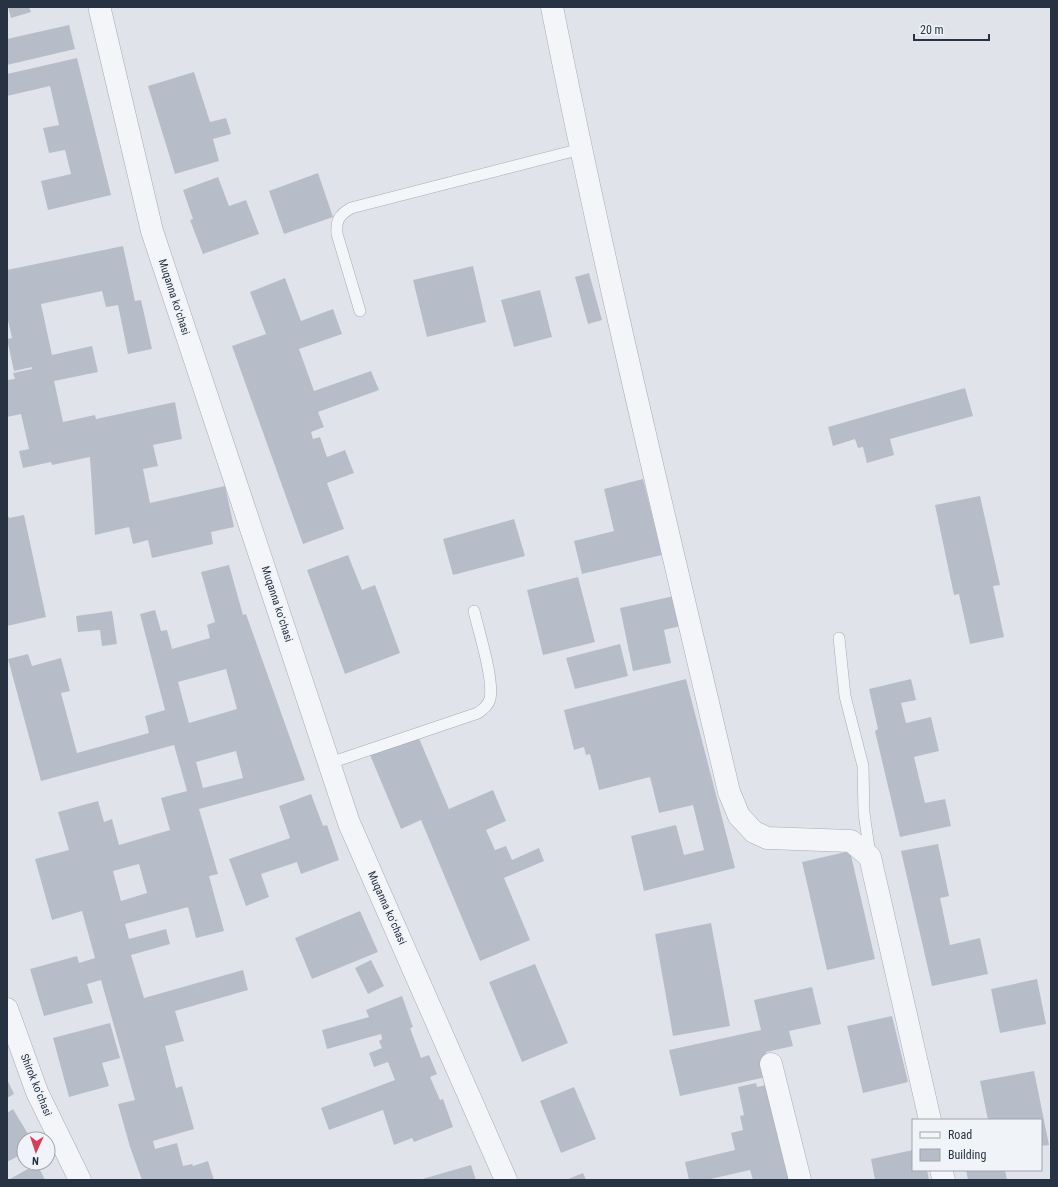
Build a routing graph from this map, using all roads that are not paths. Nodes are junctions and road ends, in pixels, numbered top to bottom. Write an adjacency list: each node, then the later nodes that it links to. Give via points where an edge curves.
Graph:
1 (552, 7): 3 (street)
2 (100, 10): 7 (street, Muqanna koʻchasi, via 152,230)
3 (581, 149): 4 (lane, via 351,208 340,214 336,223 337,234); 8 (street, via 657,487 732,798 739,816 754,832 767,838 851,841)
4 (360, 311)
5 (474, 611): 7 (lane, via 490,680 490,700 486,707 478,713)
6 (839, 638): 8 (lane, via 845,696 863,766 864,813)
7 (330, 763): 13 (street, Muqanna koʻchasi, via 349,823)
8 (870, 857): 11 (street)
9 (7, 1009): 12 (street, Shirok koʻchasi, via 37,1092)
10 (771, 1064): 14 (street)
11 (930, 1119)
12 (80, 1180)
13 (506, 1180)
14 (800, 1180)

